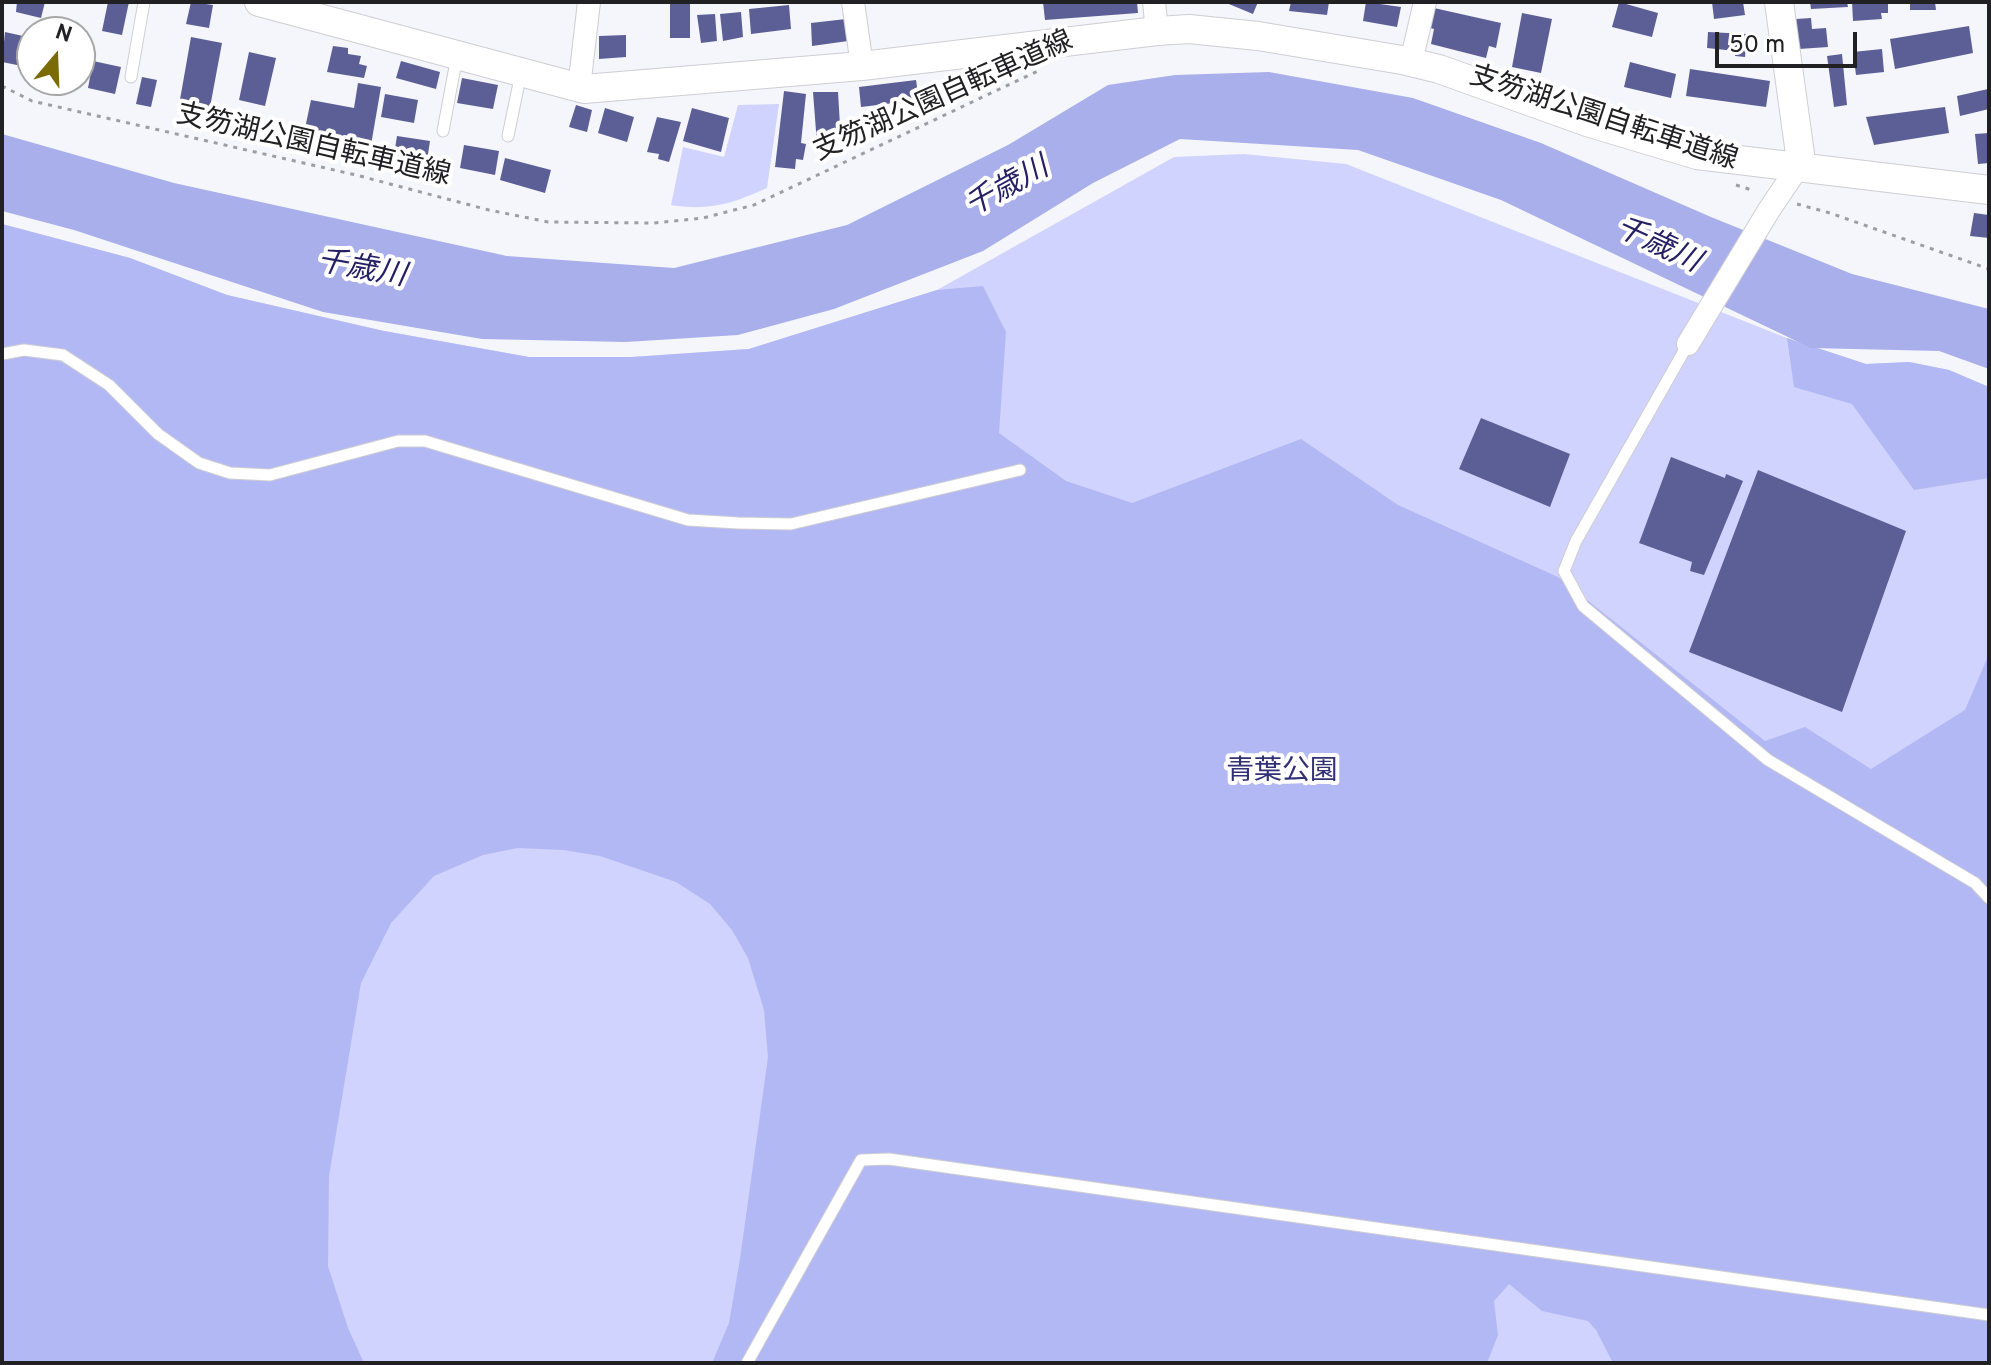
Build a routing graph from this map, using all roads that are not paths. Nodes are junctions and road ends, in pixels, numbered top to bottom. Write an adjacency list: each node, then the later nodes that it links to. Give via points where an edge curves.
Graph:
1 (144, 2): 14 (lane)
2 (259, 2): 8 (street)
3 (589, 2): 15 (street)
4 (853, 2): 12 (street)
5 (1154, 2): 9 (street)
6 (1425, 2): 11 (street)
7 (1779, 2): 18 (street)
8 (340, 13): 10 (street)
9 (1157, 31): 11 (street, via 1258,36); 12 (street)
10 (457, 56): 13 (street); 16 (lane)
11 (1411, 62): 18 (street, via 1697,155)
12 (862, 66): 15 (street)
13 (521, 73): 15 (street); 17 (lane)
14 (131, 77)
15 (579, 88)
16 (443, 131)
17 (508, 136)
18 (1798, 167): 19 (street); 20 (street)
19 (1989, 190)
20 (1688, 344): 23 (lane, via 1576,541 1564,571 1570,583 1583,606 1768,760 1975,883)
21 (2, 354): 22 (lane, via 24,350 63,355 109,385 158,434 199,463 230,473 270,475 398,441 425,441 688,520 791,524)
22 (1020, 470)
23 (1989, 898)
24 (1989, 1315): 25 (lane, via 889,1159 861,1160)
25 (747, 1363)

